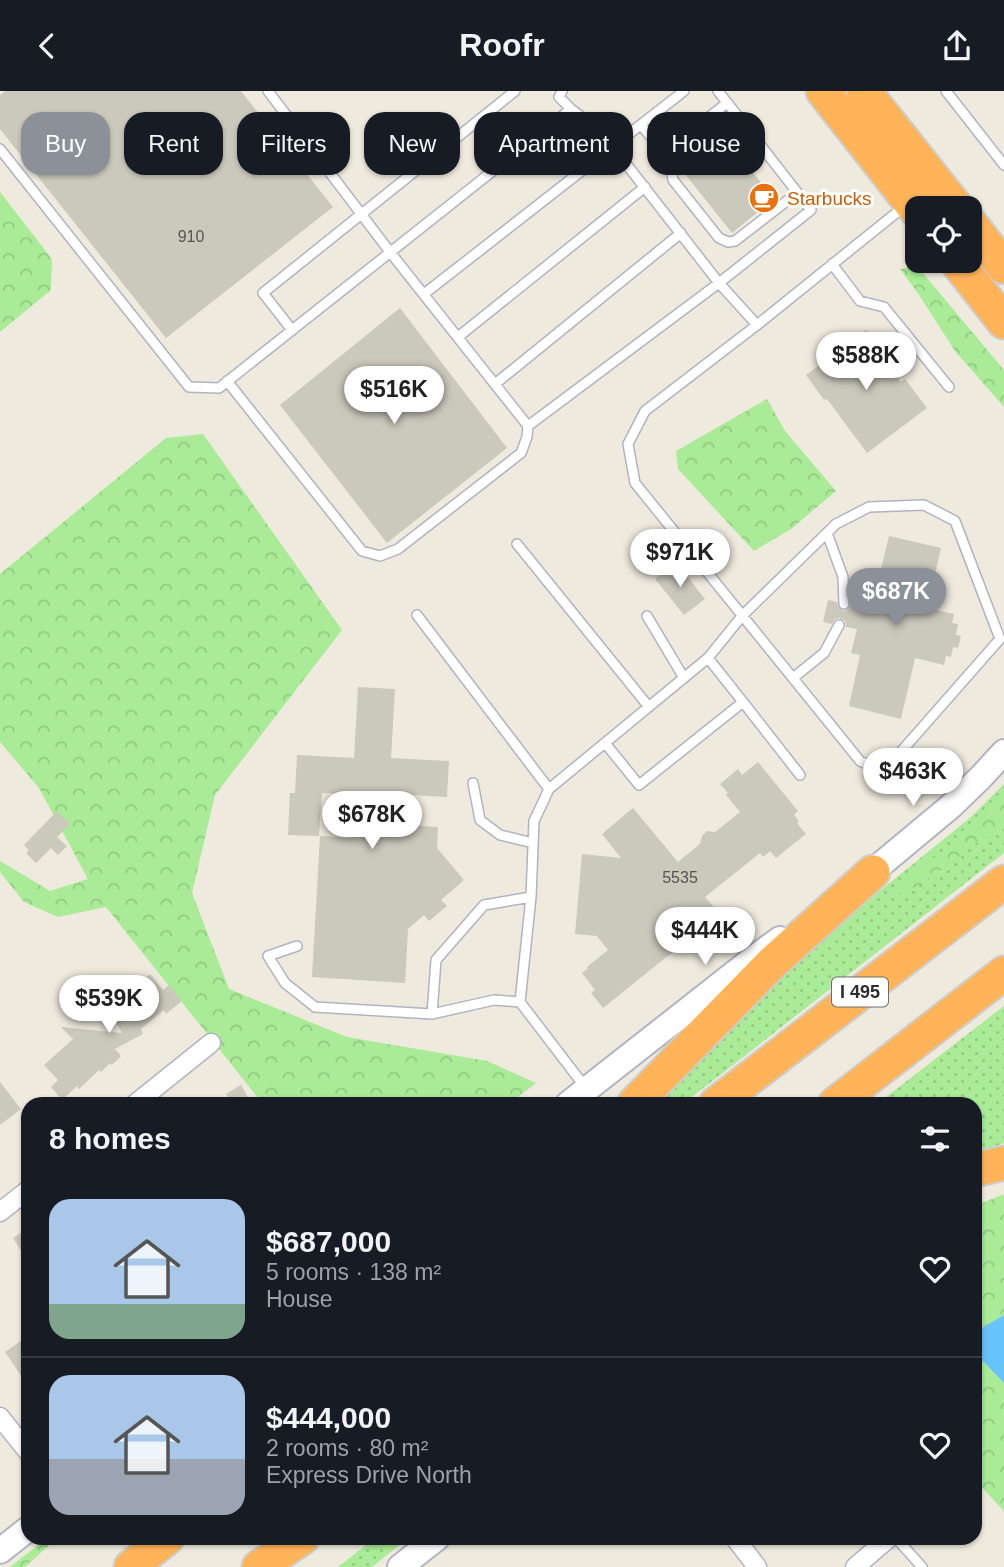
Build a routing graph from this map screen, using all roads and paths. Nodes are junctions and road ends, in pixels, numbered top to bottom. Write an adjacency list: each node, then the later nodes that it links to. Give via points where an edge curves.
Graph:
1 (268, 91): 24 (lane)
2 (515, 91): 24 (lane)
3 (684, 91): 13 (lane)
4 (718, 91): 9 (lane)
5 (864, 91): 22 (highway)
6 (946, 91): 16 (lane)
7 (825, 92): 21 (highway)
8 (557, 93): 10 (lane)
9 (727, 103): 12 (lane); 20 (lane)
10 (571, 110): 11 (lane); 27 (lane)
11 (574, 112)
12 (716, 112)
13 (641, 125): 14 (lane); 20 (lane, via 669,158 673,180 719,238 728,242)
14 (633, 132)
15 (0, 149): 37 (lane, via 189,387 219,388)
16 (1004, 165)
17 (633, 172): 19 (lane)
18 (578, 175): 32 (lane)
19 (645, 187): 25 (lane); 36 (lane)
20 (797, 193): 31 (lane, via 811,210)
21 (905, 196)
22 (947, 196)
23 (905, 213): 29 (lane)
24 (362, 214): 27 (lane); 35 (lane, via 262,293)
25 (681, 233): 31 (lane); 38 (lane)
26 (982, 236): 28 (highway)
27 (390, 252): 32 (lane); 35 (lane)
28 (997, 253)
29 (832, 264): 34 (lane); 39 (lane, via 860,301 884,307)
30 (965, 273): 33 (highway)
31 (719, 283): 34 (lane); 40 (lane)
32 (424, 294): 36 (lane)
33 (1004, 322)
34 (757, 325): 45 (lane, via 645,411 628,443 635,483)
35 (292, 330): 37 (lane)
36 (458, 337): 38 (lane)
37 (227, 381): 40 (lane, via 362,551 380,556 398,549 522,453)
38 (495, 384): 40 (lane)
39 (949, 387)
40 (528, 426)
41 (827, 533): 43 (lane, via 843,577); 45 (lane); 50 (lane, via 869,507 924,505 955,521 1000,639 884,771 860,761)
42 (517, 544): 52 (lane)
43 (844, 604)
44 (417, 615): 57 (lane)
45 (742, 615): 48 (lane); 50 (lane)
46 (647, 616): 49 (lane)
47 (839, 625): 50 (lane, via 824,653)
48 (708, 658): 49 (lane); 51 (lane)
49 (684, 678): 52 (lane)
50 (793, 678)
51 (743, 702): 53 (lane, via 639,785); 55 (lane)
52 (649, 707): 53 (lane)
53 (605, 743): 57 (lane)
54 (1004, 752): 59 (main road)
55 (800, 775)
56 (473, 783): 58 (lane, via 480,820 500,835)
57 (549, 789): 58 (lane, via 534,821)
58 (533, 843): 61 (lane)
59 (873, 872): 68 (main road, via 750,961); 69 (highway, via 772,963)
60 (1004, 882): 70 (highway, I 495)
61 (531, 897): 64 (lane); 65 (lane, via 484,905 436,960)
62 (298, 946): 65 (lane, via 268,956 285,983 315,1007)
63 (1004, 973): 71 (highway)
64 (520, 1002): 65 (lane, via 494,1000); 68 (lane)
65 (432, 1014)
66 (211, 1043): 67 (street)
67 (144, 1097)
68 (578, 1097)
69 (641, 1097)
70 (725, 1097)
71 (844, 1097)
72 (1004, 1163): 73 (highway); 74 (main road)
73 (982, 1168)
74 (982, 1175)
75 (21, 1196): 76 (street)
76 (0, 1212)
77 (0, 1417): 78 (street)
78 (21, 1443)
79 (21, 1534): 88 (main road)
80 (150, 1545): 89 (highway)
81 (158, 1545): 89 (highway)
82 (277, 1545): 90 (highway)
83 (292, 1545): 91 (highway)
84 (428, 1545): 92 (main road)
85 (740, 1545): 93 (street)
86 (881, 1545): 94 (street)
87 (902, 1545): 95 (lane)
88 (0, 1551)
89 (129, 1567)
90 (250, 1567)
91 (259, 1567)
92 (400, 1567)
93 (757, 1567)
94 (855, 1567)
95 (922, 1567)

